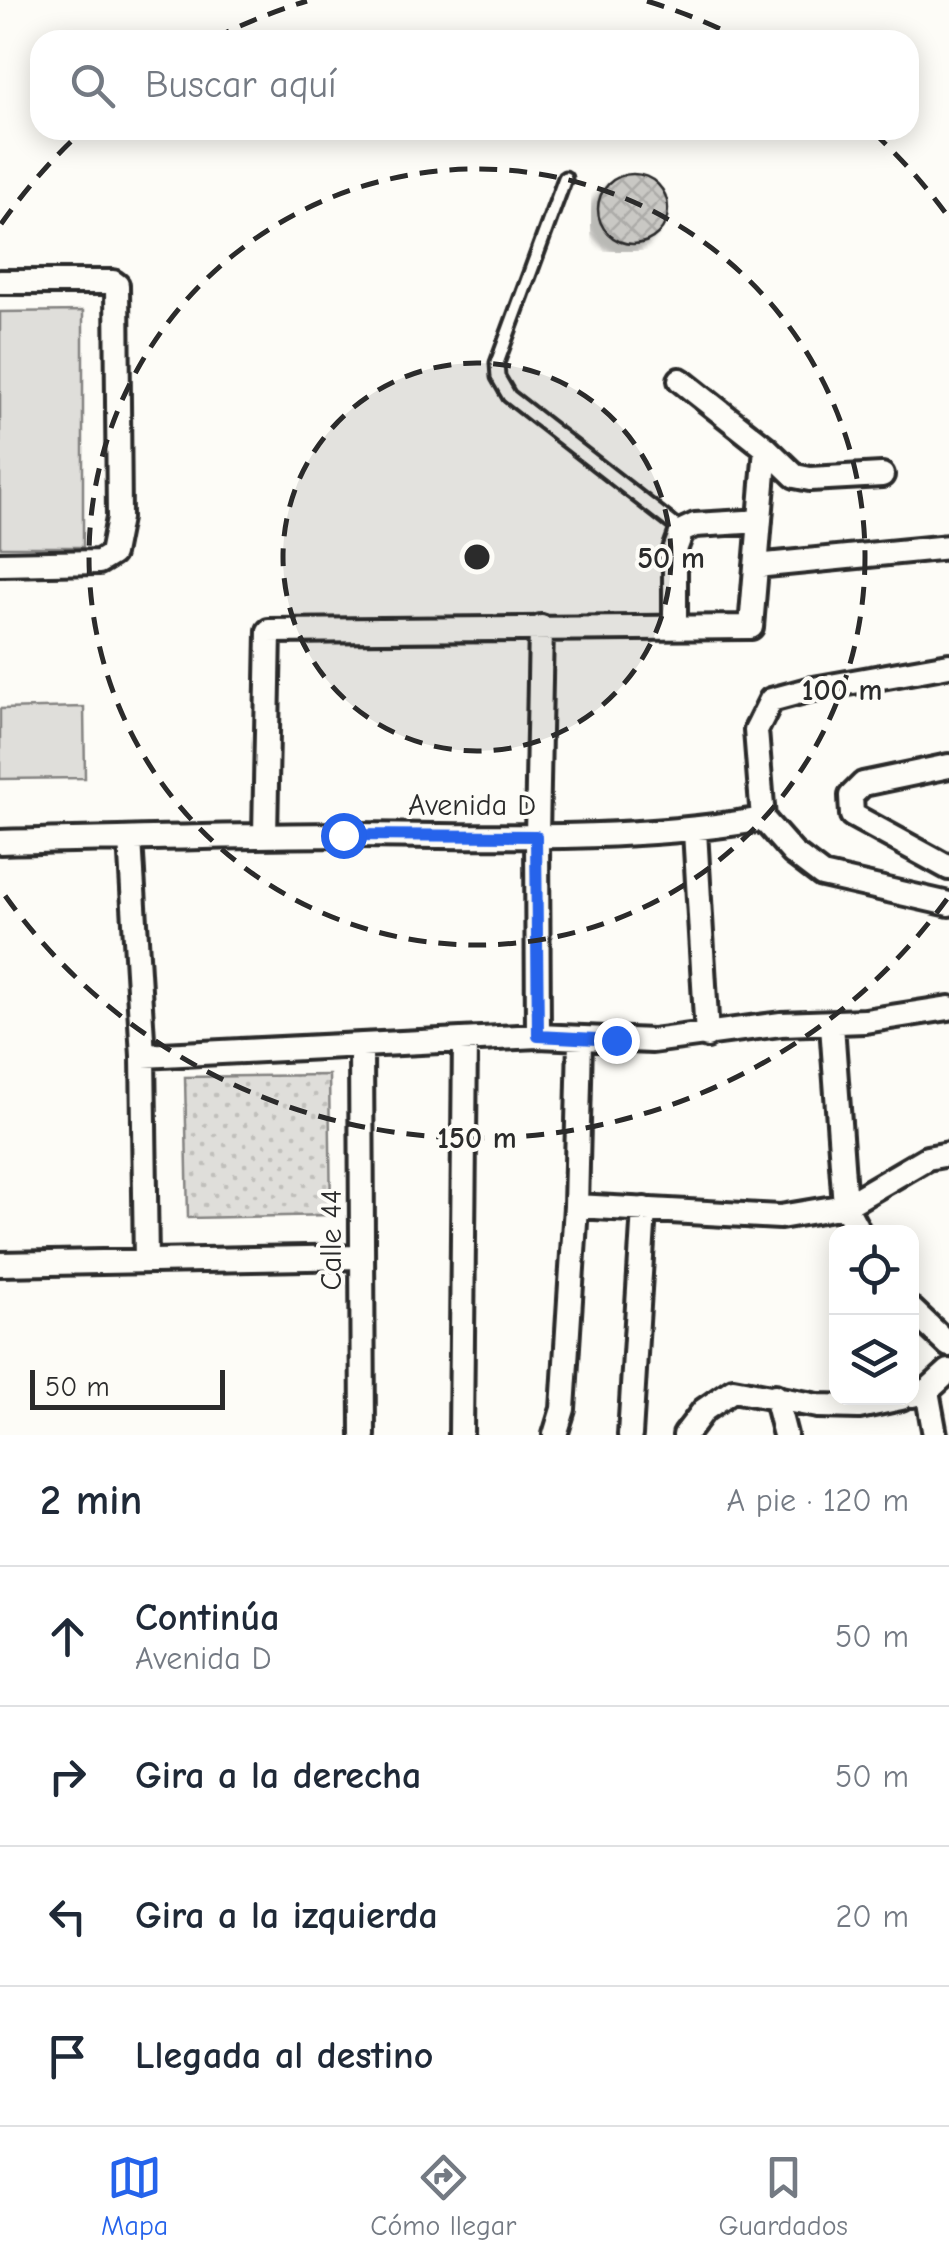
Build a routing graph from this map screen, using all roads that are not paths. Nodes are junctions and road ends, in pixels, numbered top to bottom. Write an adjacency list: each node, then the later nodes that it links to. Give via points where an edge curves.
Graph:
1 (565, 178): 7 (lane, via 497,363 498,377 509,396)
2 (0, 282): 9 (street, via 118,285 119,518 112,554 99,562)
3 (680, 380): 4 (street)
4 (766, 448): 5 (street, via 794,476); 6 (street)
5 (882, 474)
6 (760, 522): 7 (street); 10 (street)
7 (682, 531): 12 (street, via 675,550)
8 (949, 547): 10 (street)
9 (0, 564)
10 (756, 566): 12 (street, via 750,627)
11 (541, 627): 12 (street); 17 (street, via 270,631); 18 (street)
12 (675, 627)
13 (949, 666): 15 (street, via 771,700 756,730)
14 (949, 766): 21 (street, via 863,784 851,796 852,815)
15 (763, 819): 16 (street, Avenida D); 22 (street, via 822,875)
16 (696, 831): 18 (street, Avenida D); 26 (street)
17 (265, 835): 18 (street, Avenida D); 19 (street, Avenida D)
18 (536, 836): 25 (street)
19 (130, 839): 20 (street, Avenida D); 30 (street)
20 (0, 842)
21 (949, 868)
22 (949, 904)
23 (949, 1008): 24 (street)
24 (832, 1025): 26 (street, via 781,1024); 33 (street)
25 (538, 1036): 27 (street); 28 (street)
26 (707, 1036): 28 (street)
27 (465, 1040): 29 (street); 46 (street)
28 (580, 1040): 32 (street)
29 (361, 1046): 30 (street); 36 (street, Calle 44)
30 (144, 1056): 37 (street)
31 (949, 1154): 33 (street, via 928,1158)
32 (576, 1206): 34 (street); 47 (street, via 563,1409)
33 (846, 1206): 34 (street, via 780,1217); 35 (street)
34 (644, 1209): 48 (street)
35 (856, 1225)
36 (360, 1257): 37 (street); 45 (street, Calle 44)
37 (146, 1261): 38 (street)
38 (0, 1264)
39 (917, 1315): 40 (street)
40 (949, 1345)
41 (949, 1371): 42 (street)
42 (919, 1393): 51 (street)
43 (774, 1396): 44 (street, via 818,1406); 49 (street, via 733,1390 704,1410); 50 (street)
44 (868, 1405)
45 (363, 1435)
46 (461, 1435)
47 (555, 1435)
48 (630, 1435)
49 (685, 1435)
50 (784, 1435)
51 (935, 1435)

